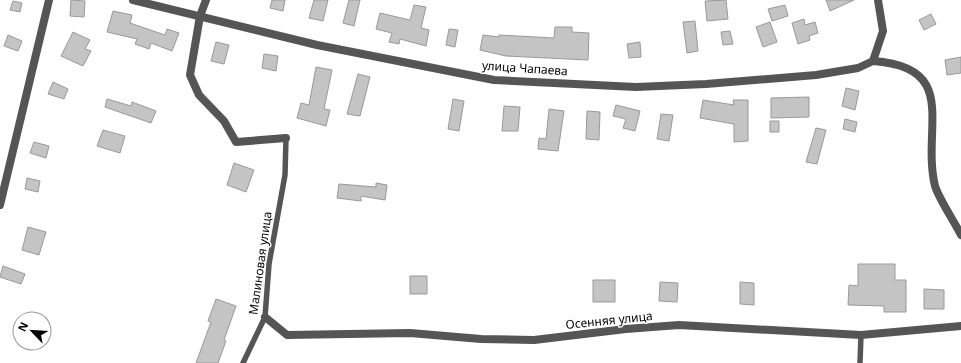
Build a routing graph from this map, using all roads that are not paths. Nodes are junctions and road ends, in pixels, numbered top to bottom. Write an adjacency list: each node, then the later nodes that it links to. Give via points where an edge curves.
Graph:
1 (49, 0): 8 (street)
2 (133, 0): 5 (street, улица Чапаева)
3 (206, 0): 5 (street)
4 (878, 0): 6 (street, via 883,31)
5 (200, 16): 6 (street, улица Чапаева, via 317,45 494,80 636,87 706,84 816,75 858,68); 7 (street, via 190,75 199,94 224,120 236,142)
6 (873, 61): 9 (street, via 893,62 913,69 931,86 935,119 931,155 936,187)
7 (286, 138): 10 (lane, Малиновая улица, via 285,175 268,264)
8 (0, 205)
9 (961, 235)
10 (265, 317): 12 (street, Осенняя улица, via 287,334 410,333 534,340 626,329 679,326); 13 (lane, Малиновая улица)
11 (961, 326): 12 (street, Осенняя улица)
12 (861, 335): 14 (lane)
13 (243, 363)
14 (860, 363)

